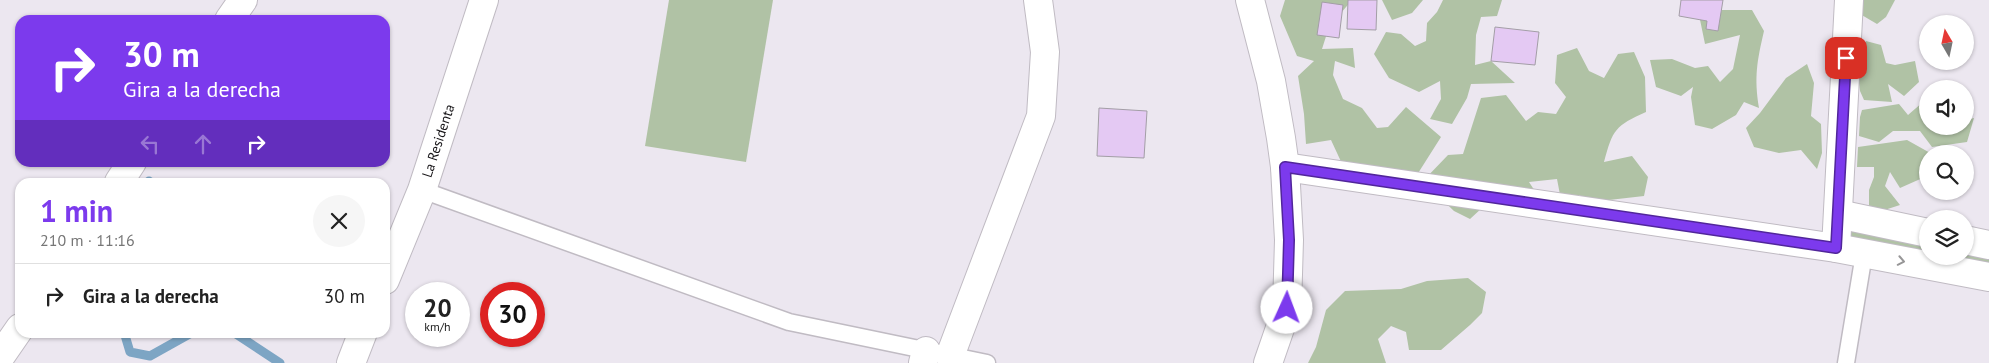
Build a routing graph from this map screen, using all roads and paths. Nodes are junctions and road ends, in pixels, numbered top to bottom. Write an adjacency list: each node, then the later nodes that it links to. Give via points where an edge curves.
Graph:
1 (243, 0): 6 (street)
2 (484, 0): 10 (street, La Residenta)
3 (1038, 0): 22 (street, via 1045,52 1041,116)
4 (1250, 0): 8 (street, via 1271,81)
5 (1849, 0): 11 (street)
6 (232, 15)
7 (129, 167): 9 (street)
8 (1285, 167): 15 (street); 25 (street, via 1289,240 1287,308)
9 (122, 178)
10 (422, 190): 17 (street, La Residenta); 22 (lane, via 789,322)
11 (1838, 214): 12 (street); 15 (street)
12 (1919, 231)
13 (1974, 242): 14 (street)
14 (1989, 245)
15 (1836, 248): 16 (street)
16 (1864, 254): 18 (street, one-way to 18); 26 (lane)
17 (390, 268)
18 (1989, 277)
19 (15, 335): 21 (street)
20 (361, 338): 23 (street)
21 (0, 357)
22 (933, 357): 24 (lane)
23 (351, 363)
24 (987, 363)
25 (1268, 363)
26 (1846, 363)

